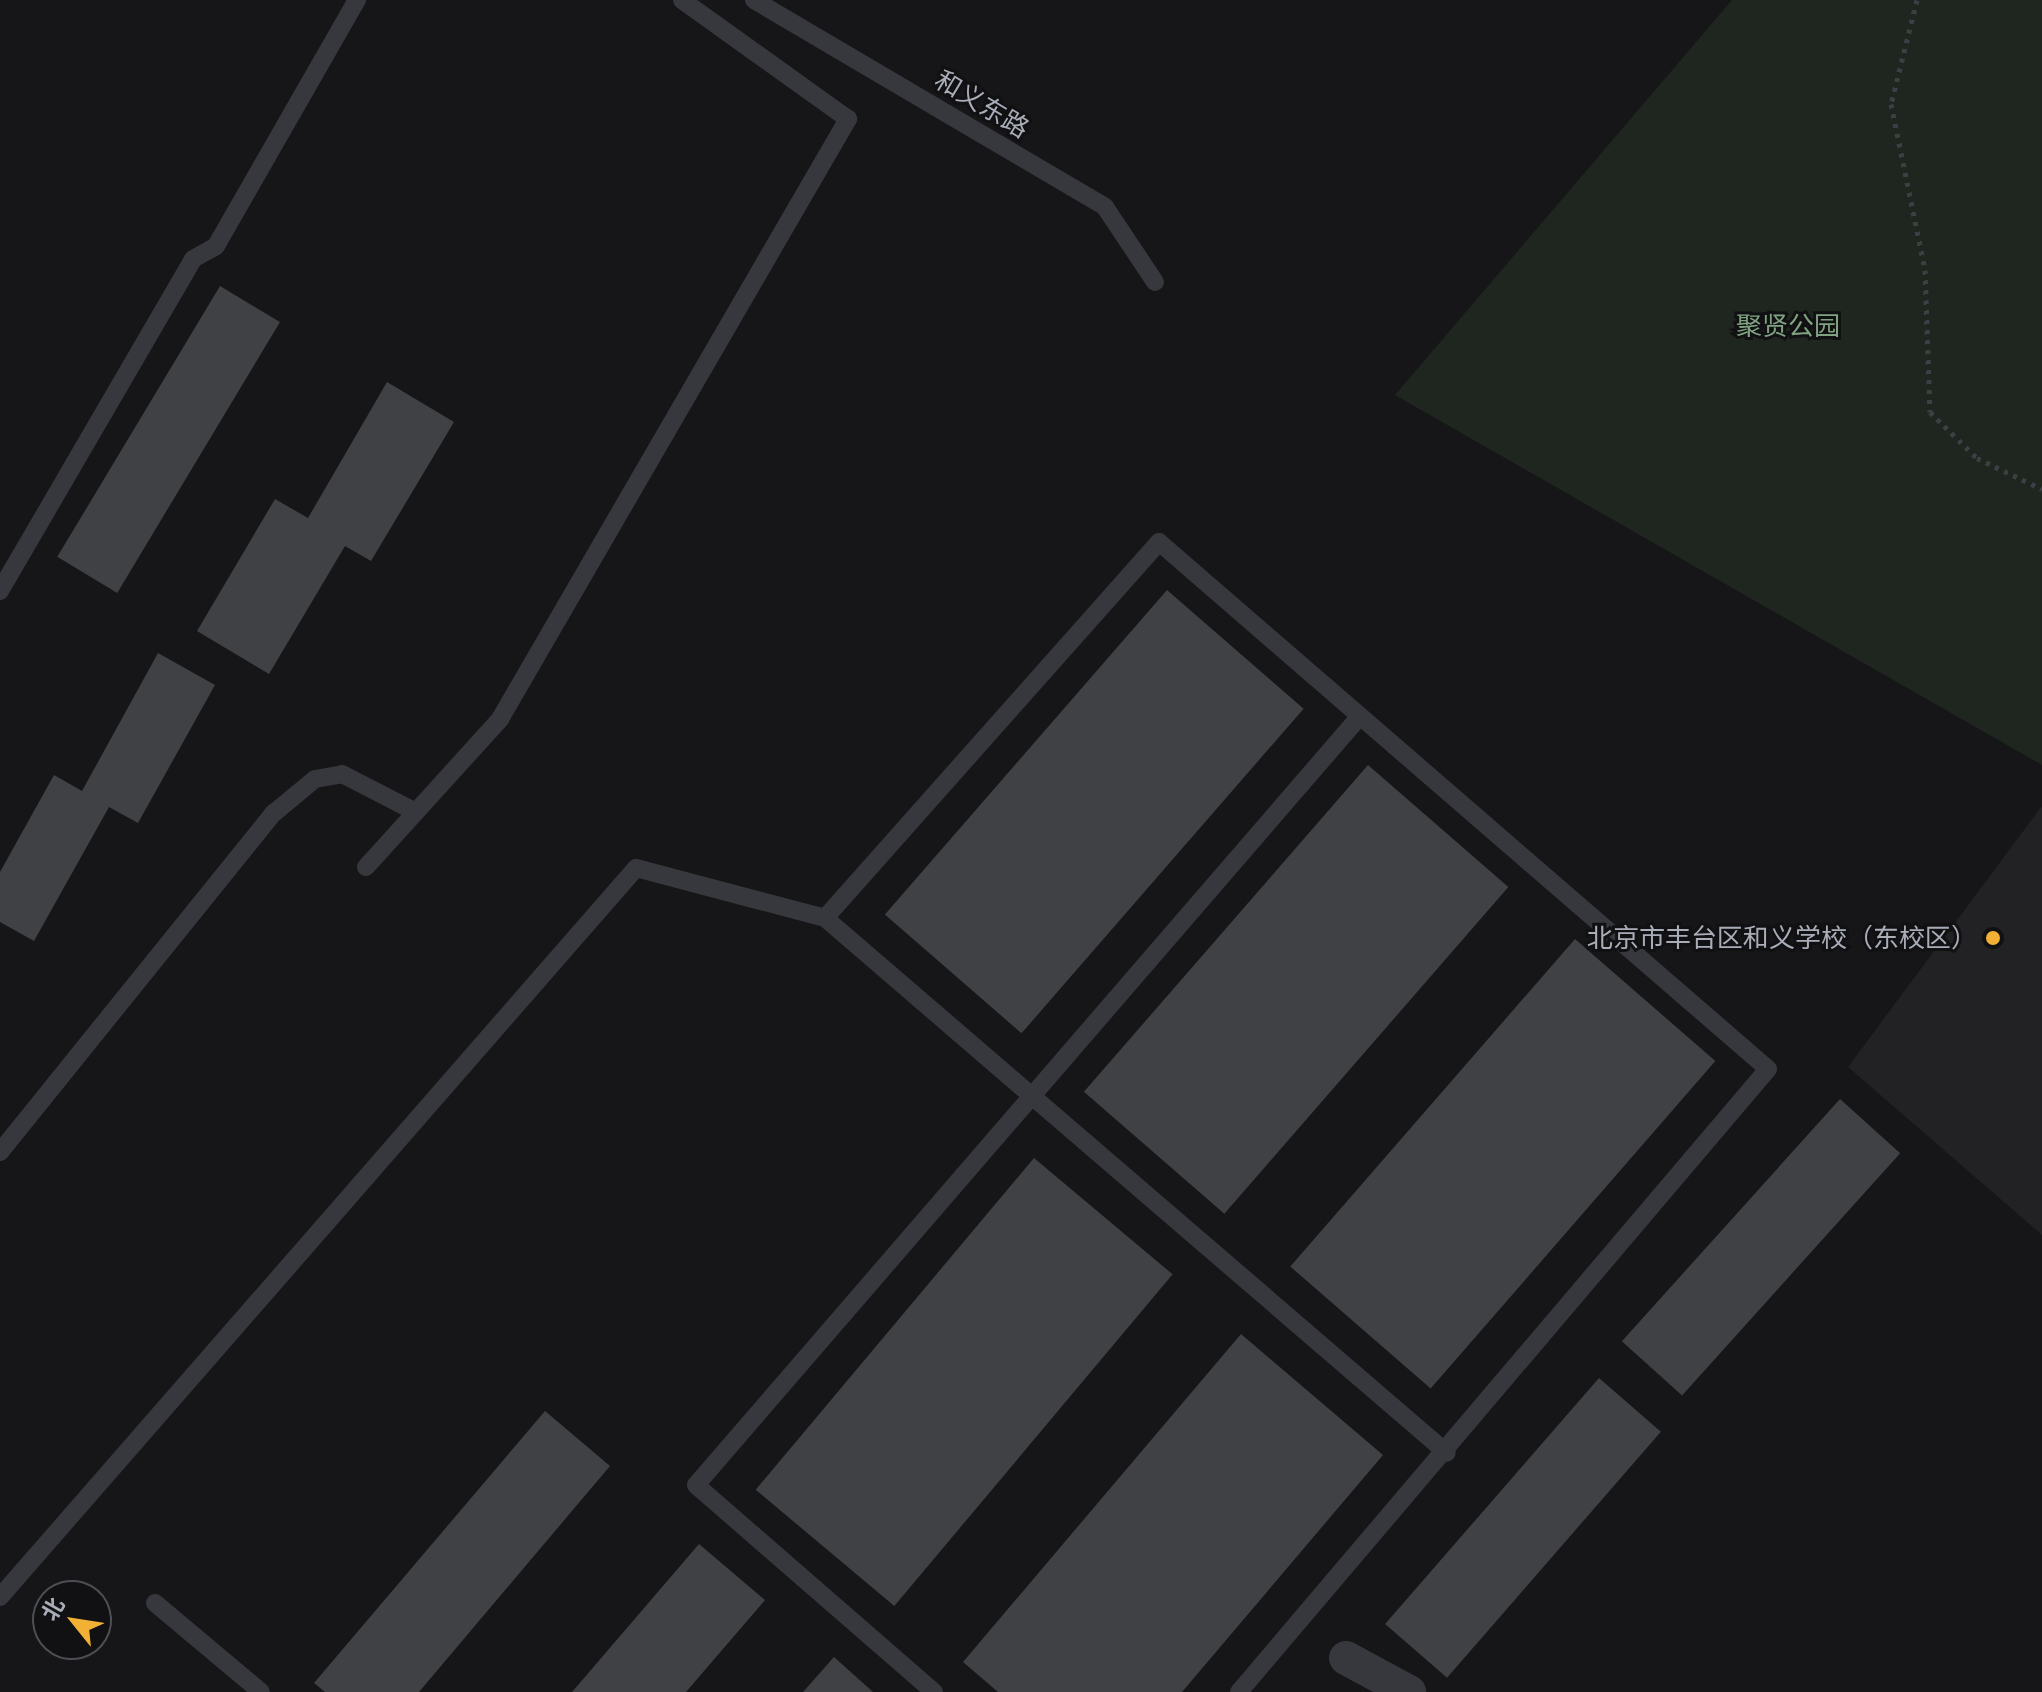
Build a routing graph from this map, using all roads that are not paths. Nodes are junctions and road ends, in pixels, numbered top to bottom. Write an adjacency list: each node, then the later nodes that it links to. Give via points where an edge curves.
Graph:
1 (357, 0): 5 (lane, via 216,246 193,259)
2 (682, 0): 7 (lane, via 848,119 500,719)
3 (754, 0): 4 (lane, 和义东路, via 1105,207)
4 (1155, 282)
5 (0, 591)
6 (1360, 716): 9 (lane, via 1159,542); 10 (lane); 12 (lane, via 1768,1069)
7 (416, 812): 8 (lane); 11 (lane, via 342,774 315,779 274,813)
8 (366, 867)
9 (825, 918): 10 (lane); 13 (lane, via 636,868)
10 (1029, 1094): 12 (lane); 17 (lane, via 696,1485)
11 (0, 1152)
12 (1447, 1453): 18 (lane)
13 (0, 1597)
14 (155, 1603): 16 (lane)
15 (1346, 1658): 19 (street)
16 (261, 1692)
17 (934, 1692)
18 (1239, 1692)
19 (1409, 1692)

